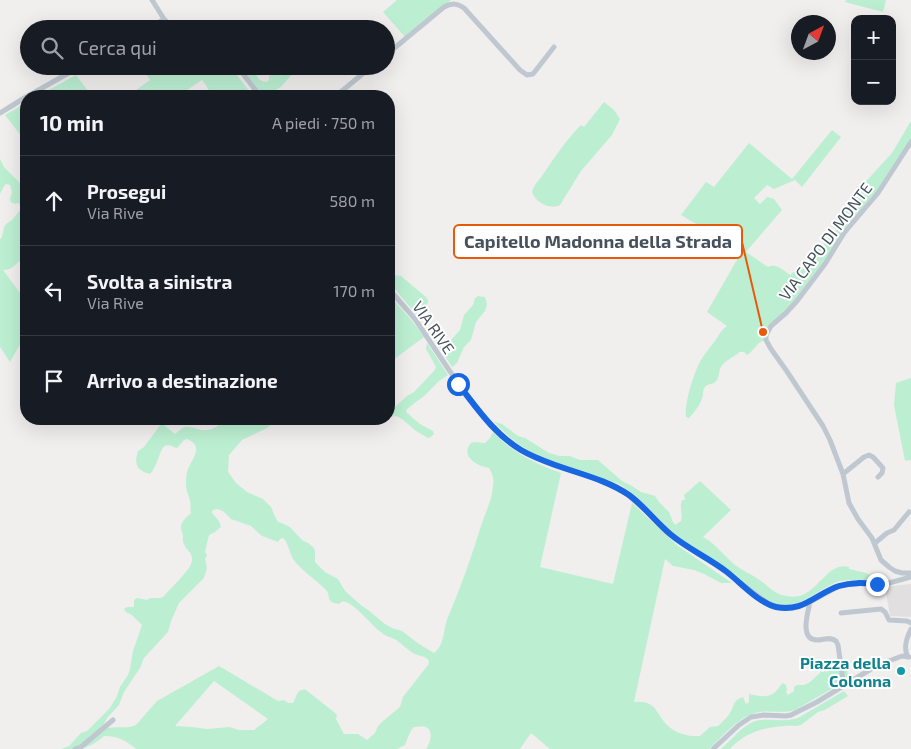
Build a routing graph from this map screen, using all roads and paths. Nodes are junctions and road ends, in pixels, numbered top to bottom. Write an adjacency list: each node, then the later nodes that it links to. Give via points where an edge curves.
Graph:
1 (152, 0): 2 (street)
2 (164, 19)
3 (395, 47): 4 (street, via 444,6 458,4 527,75 532,74)
4 (554, 47)
5 (65, 75): 8 (street)
6 (244, 75): 9 (street)
7 (361, 75): 10 (street)
8 (39, 90)
9 (255, 90)
10 (343, 90)
11 (20, 101): 12 (street)
12 (0, 113)
13 (911, 142): 15 (street, VIA CAPO DI MONTE, via 825,264 766,335 768,345 823,426)
14 (395, 296): 20 (street, VIA RIVE, via 415,319 478,410 507,440 535,457 605,482 627,494 680,541 769,604 792,608)
15 (843, 474): 16 (street, via 869,455 883,468); 18 (street, VIA CAPO DI MONTE, via 851,508)
16 (878, 477)
17 (909, 512): 18 (street, via 894,530)
18 (875, 543): 19 (street, VIA CAPO DI MONTE, via 885,564)
19 (911, 575): 20 (street, VIA RIVE, via 883,583 846,584)
20 (810, 602): 25 (street, via 806,632 813,639 831,638 836,641)
21 (841, 613): 22 (street, via 881,609 889,620)
22 (911, 623)
23 (911, 629): 24 (street)
24 (908, 656): 25 (street, via 876,666)
25 (845, 685): 28 (street, via 786,716 764,714 751,717)
26 (113, 720): 27 (street)
27 (76, 749)
28 (714, 749)

